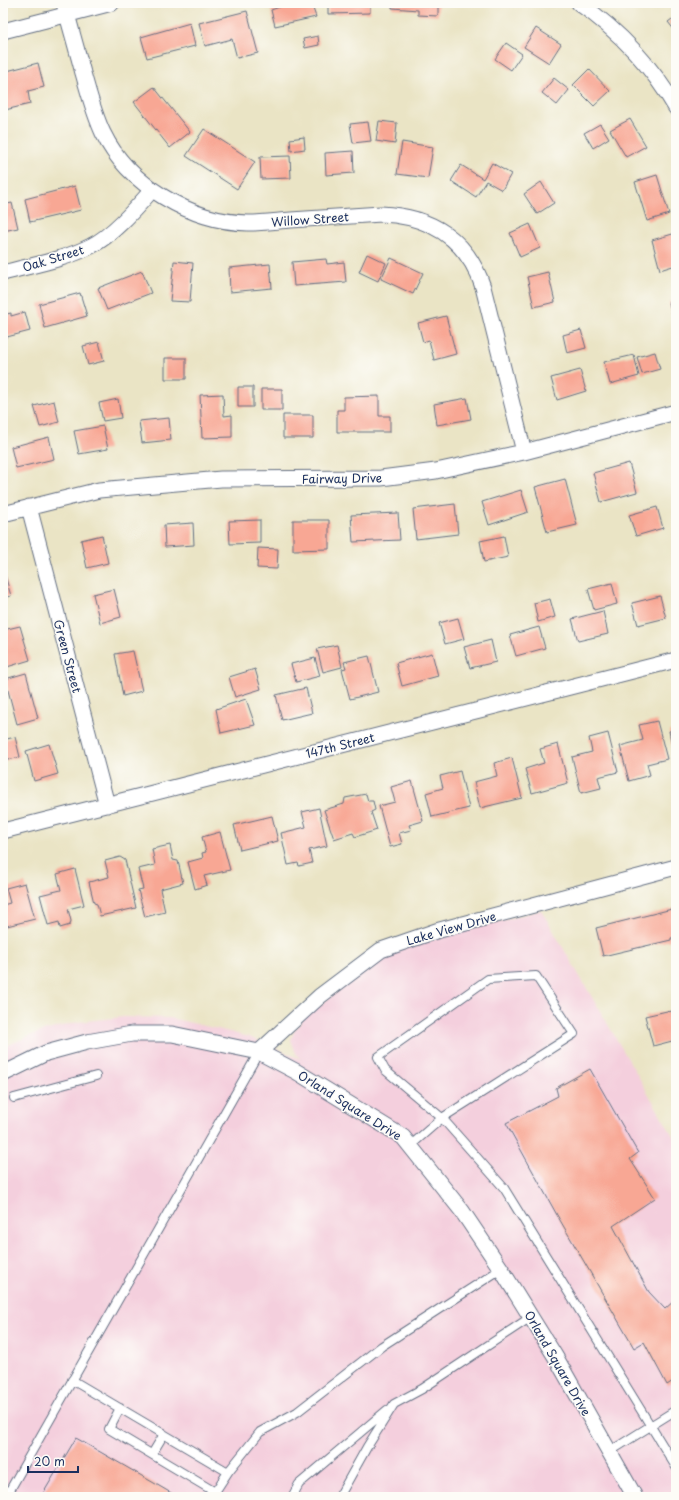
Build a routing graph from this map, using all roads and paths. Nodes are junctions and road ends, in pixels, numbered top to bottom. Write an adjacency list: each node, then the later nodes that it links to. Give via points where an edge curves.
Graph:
1 (112, 3): 3 (street)
2 (579, 3): 5 (street, via 625,40 640,56)
3 (66, 9): 4 (street); 6 (street, Willow Street, via 93,111 103,134 114,153)
4 (3, 31)
5 (676, 108)
6 (152, 190): 7 (street, Oak Street, via 117,226 93,246); 9 (street, Willow Street, via 197,213 224,220 248,223 398,214 435,226 454,240 469,256 478,272)
7 (3, 273)
8 (676, 412): 9 (street, Fairway Drive)
9 (524, 452): 10 (street, Fairway Drive, via 436,471 381,478 214,480 99,490)
10 (29, 507): 11 (street, Fairway Drive); 13 (street, Green Street)
11 (3, 514)
12 (676, 660): 13 (street, 147th Street)
13 (107, 804): 14 (street, 147th Street)
14 (3, 831)
15 (676, 866): 16 (street, Lake View Drive, via 436,931 381,950 320,996)
16 (259, 1052): 17 (street, Orland Square Drive, via 172,1034 132,1034 46,1053); 21 (street, Orland Square Drive, via 297,1072 403,1137); 24 (lane)
17 (3, 1074)
18 (96, 1076): 19 (lane)
19 (14, 1098)
20 (442, 1118): 20 (lane, via 385,1070 378,1057 488,979 536,976 574,1034); 21 (lane); 28 (lane, via 504,1188)
21 (410, 1146): 22 (street, Orland Square Drive, via 462,1211)
22 (501, 1269): 23 (street, Orland Square Drive); 33 (lane, via 382,1346 297,1412 260,1432)
23 (531, 1317): 25 (lane, via 422,1389); 30 (street, Orland Square Drive)
24 (72, 1380): 26 (lane); 34 (lane)
25 (394, 1404): 35 (lane, via 299,1484); 36 (lane, via 366,1447)
26 (120, 1408): 29 (lane); 31 (lane, via 108,1428)
27 (676, 1410): 28 (lane)
28 (650, 1426): 30 (lane); 32 (lane)
29 (164, 1434): 31 (lane); 33 (lane)
30 (609, 1452): 37 (street, Orland Square Drive)
31 (152, 1454): 33 (lane, via 215,1492)
32 (676, 1467)
33 (228, 1472)
34 (6, 1497)
35 (292, 1497)
36 (339, 1497)
37 (635, 1497)

